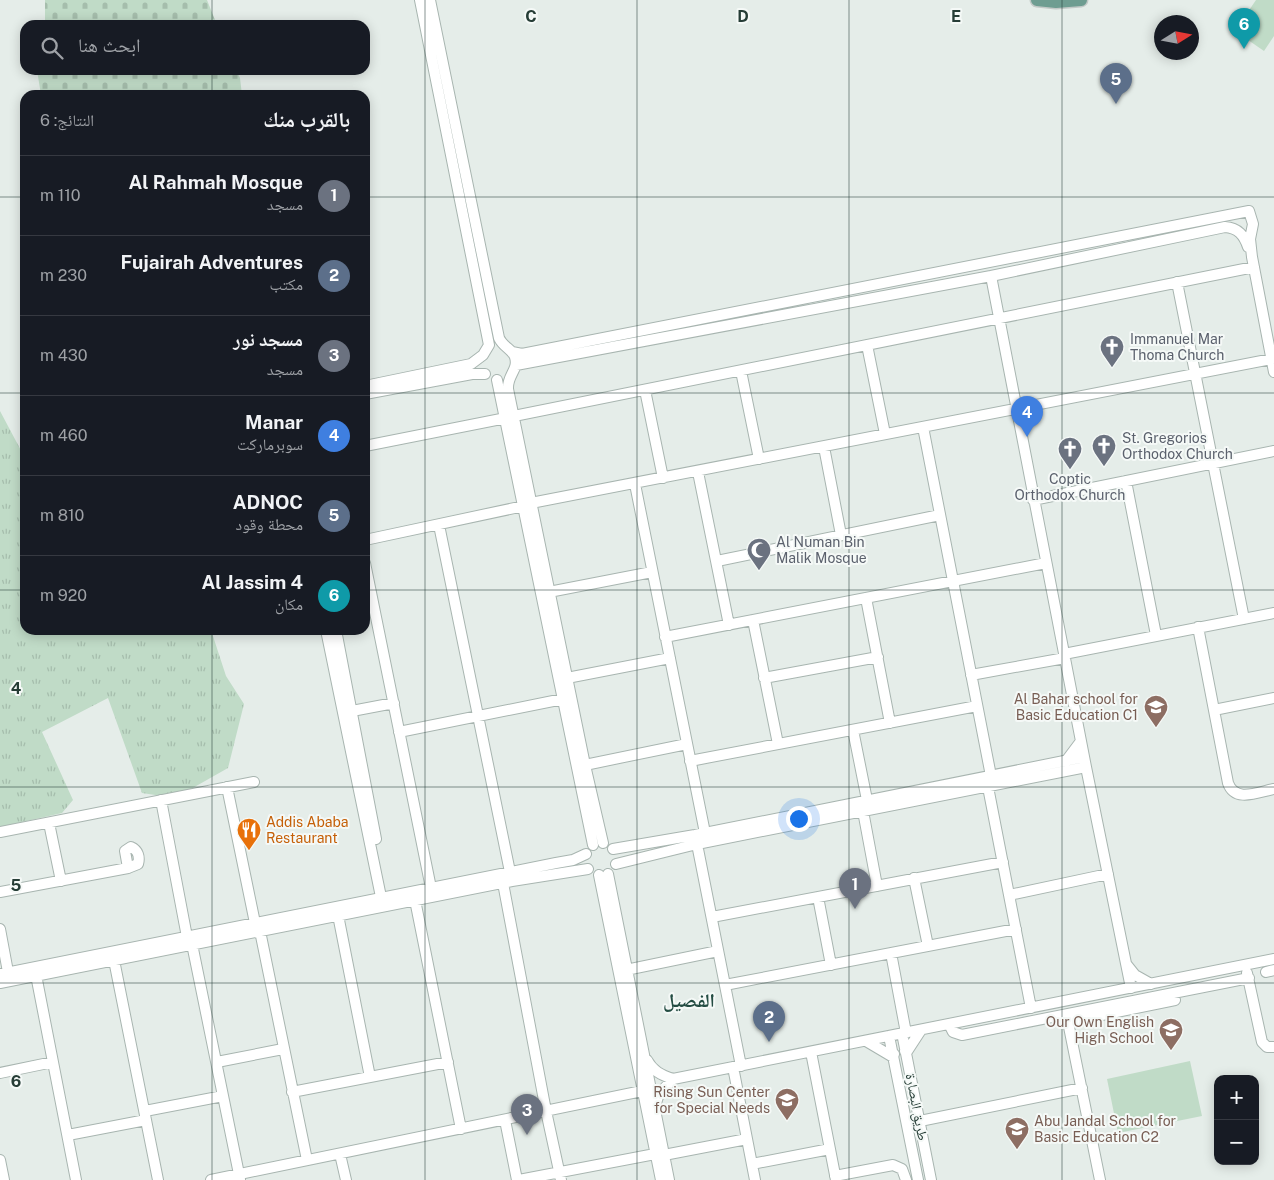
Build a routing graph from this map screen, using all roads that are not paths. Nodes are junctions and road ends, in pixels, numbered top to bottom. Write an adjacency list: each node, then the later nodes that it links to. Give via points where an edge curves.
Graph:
1 (420, 0): 15 (street, via 487,326 489,343)
2 (430, 0): 14 (street, via 499,338)
3 (1036, 0): 4 (main road)
4 (1081, 0)
5 (1253, 262): 6 (street, via 1250,239 1253,224 1249,211); 7 (street, via 1242,234 1225,227); 8 (street); 16 (street)
6 (936, 273): 9 (street); 10 (street, via 903,284 900,288)
7 (991, 276): 10 (street); 12 (street)
8 (1177, 282): 12 (street); 21 (street)
9 (872, 285): 11 (street, via 877,288 876,294); 14 (street, via 522,354)
10 (903, 292): 11 (street)
11 (840, 304): 17 (street)
12 (999, 319): 13 (street); 27 (street)
13 (868, 345): 18 (street); 30 (street)
14 (508, 349): 15 (street, via 494,346); 17 (street)
15 (485, 352): 20 (street, via 481,363); 24 (street, via 471,364)
16 (1272, 359): 19 (street); 21 (street)
17 (516, 365): 22 (street)
18 (741, 371): 25 (street); 34 (street)
19 (1274, 372)
20 (485, 374): 23 (street); 26 (street)
21 (1194, 375): 27 (street); 35 (street)
22 (509, 376): 23 (street); 28 (street)
23 (497, 380): 28 (street)
24 (370, 385)
25 (645, 390): 28 (street); 37 (street)
26 (370, 393)
27 (1016, 408): 29 (street); 40 (street)
28 (510, 417): 31 (street); 41 (street)
29 (923, 427): 30 (street); 42 (street)
30 (885, 434): 32 (street)
31 (370, 445)
32 (824, 447): 34 (street); 44 (street)
33 (1274, 451): 35 (street)
34 (759, 460): 36 (street)
35 (1212, 464): 38 (street); 54 (street)
36 (698, 472): 37 (street); 46 (street)
37 (664, 478): 39 (street)
38 (1126, 481): 40 (street); 60 (street)
39 (635, 484): 41 (street); 48 (street)
40 (1033, 500): 47 (street)
41 (528, 504): 43 (street); 51 (street); 69 (street)
42 (940, 515): 44 (street); 49 (street)
43 (440, 524): 45 (street); 74 (street)
44 (840, 535): 46 (street)
45 (370, 539)
46 (717, 561): 56 (street)
47 (1046, 563): 49 (street); 62 (street)
48 (652, 572): 51 (street); 61 (street)
49 (953, 581): 52 (street); 65 (street)
50 (370, 587): 70 (street)
51 (550, 592): 66 (street)
52 (866, 598): 55 (street); 63 (street)
53 (1274, 614): 54 (street)
54 (1244, 619): 57 (street)
55 (753, 620): 56 (street); 67 (street)
56 (729, 625): 61 (street)
57 (1198, 627): 60 (street); 72 (street)
58 (327, 635): 101 (street)
59 (337, 635): 73 (street)
60 (1156, 635): 62 (street)
61 (665, 637): 64 (street)
62 (1064, 656): 65 (street); 78 (street)
63 (878, 657): 67 (street); 75 (street)
64 (670, 658): 66 (street); 79 (street)
65 (971, 675): 71 (street)
66 (567, 678): 83 (street)
67 (764, 678): 80 (street)
68 (1274, 698): 72 (street)
69 (563, 699): 74 (street); 97 (street)
70 (394, 704): 73 (street); 77 (street)
71 (977, 706): 75 (street); 85 (street)
72 (1214, 710): 90 (street, via 1231,791 1246,795)
73 (352, 711): 101 (street)
74 (478, 715): 77 (street); 106 (street)
75 (890, 723): 76 (street)
76 (853, 730): 80 (street); 92 (street)
77 (399, 732): 113 (street)
78 (1081, 740): 82 (street); 84 (street)
79 (687, 744): 81 (street); 83 (street)
80 (778, 744): 81 (street)
81 (690, 761): 96 (street)
82 (1085, 762): 84 (street); 87 (street)
83 (585, 765): 97 (street)
84 (1067, 766): 85 (street); 87 (street); 89 (street)
85 (991, 776): 92 (street)
86 (254, 782): 88 (street)
87 (1090, 785): 108 (street)
88 (228, 787): 91 (street); 121 (street)
89 (988, 787): 93 (street); 102 (street)
90 (1274, 789)
91 (160, 800): 94 (street); 124 (street)
92 (868, 800): 96 (street)
93 (863, 812): 98 (street); 112 (street)
94 (50, 822): 95 (street); 110 (street)
95 (0, 832)
96 (705, 833): 99 (street)
97 (598, 844): 99 (street); 100 (street)
98 (697, 844): 103 (street); 120 (street)
99 (613, 849): 103 (street)
100 (586, 854): 105 (street); 106 (street, via 573,860)
101 (376, 855): 116 (street)
102 (1002, 862): 109 (street); 115 (street)
103 (616, 864): 107 (street)
104 (128, 868): 110 (street)
105 (588, 869): 107 (street); 111 (street)
106 (510, 872): 113 (street)
107 (604, 874): 134 (street); 173 (street)
108 (1108, 874): 115 (street); 131 (street)
109 (914, 878): 112 (street); 125 (street)
110 (61, 881): 114 (street)
111 (503, 883): 118 (street); 176 (street)
112 (878, 886): 117 (street)
113 (431, 888): 116 (street)
114 (0, 892)
115 (1009, 895): 123 (street)
116 (384, 897): 121 (street)
117 (818, 897): 120 (street); 132 (street)
118 (415, 900): 119 (street); 166 (street)
119 (338, 915): 121 (street); 169 (street)
120 (712, 917): 126 (street)
121 (258, 927): 124 (street); 159 (street)
122 (0, 929): 135 (street)
123 (1016, 929): 125 (street); 146 (street)
124 (190, 940): 128 (street); 130 (street); 165 (street)
125 (928, 946): 127 (street)
126 (718, 952): 134 (street); 141 (street)
127 (891, 954): 132 (street); 155 (street, طريق البصارة)
128 (95, 959): 130 (street); 135 (street); 136 (street)
129 (1274, 959): 133 (street)
130 (114, 960): 177 (street)
131 (1126, 964): 140 (street, via 1136,975); 142 (street); 143 (street, via 1125,980 1120,988)
132 (831, 965): 141 (street)
133 (1246, 965): 137 (street); 138 (street)
134 (626, 970): 162 (street)
135 (4, 973)
136 (36, 976): 139 (street); 164 (street)
137 (1183, 977): 140 (street); 144 (street)
138 (1249, 981): 144 (street); 158 (street, via 1262,1042 1266,1047)
139 (0, 982)
140 (1152, 984): 142 (street)
141 (725, 985): 167 (street)
142 (1131, 988): 143 (street)
143 (1110, 992): 145 (street)
144 (1187, 994): 149 (street)
145 (1064, 1001): 146 (street); 149 (street)
146 (1028, 1008): 147 (street); 150 (street)
147 (998, 1014): 148 (street); 152 (street)
148 (977, 1018): 151 (street); 154 (street)
149 (1067, 1018): 150 (street); 171 (street)
150 (1028, 1022): 152 (street)
151 (949, 1024): 153 (street); 154 (street, via 959,1035)
152 (1000, 1028): 154 (street)
153 (921, 1030): 155 (street); 161 (street)
154 (980, 1032)
155 (904, 1033): 156 (street); 161 (street, طريق البصارة)
156 (889, 1036): 157 (street); 163 (street, طريق البصارة)
157 (866, 1041): 160 (street); 163 (street)
158 (1274, 1047)
159 (284, 1048): 165 (street); 172 (street)
160 (811, 1052): 167 (street); 183 (street)
161 (906, 1053): 163 (street, via 902,1048 897,1049); 179 (street, طريق البصارة)
162 (644, 1055): 170 (street, via 660,1075); 175 (street)
163 (893, 1056): 202 (street, طريق البصارة)
164 (53, 1062): 168 (street); 181 (street)
165 (216, 1062): 174 (street)
166 (448, 1062): 169 (street); 180 (street)
167 (737, 1066): 170 (street); 182 (street)
168 (0, 1073)
169 (370, 1077): 172 (street)
170 (673, 1079): 175 (street, via 659,1094)
171 (1082, 1088): 179 (street); 204 (street)
172 (292, 1092): 187 (street)
173 (642, 1092): 176 (street); 185 (street)
174 (223, 1096): 177 (street); 191 (street)
175 (654, 1109): 185 (street)
176 (546, 1111): 178 (street); 189 (street)
177 (145, 1115): 181 (street); 194 (street)
178 (504, 1120): 180 (street); 197 (street)
179 (920, 1121): 203 (street, طريق البصارة)
180 (461, 1129): 184 (street)
181 (68, 1135): 193 (street)
182 (748, 1139): 185 (street); 188 (street)
183 (830, 1149): 188 (street); 192 (street)
184 (340, 1154): 187 (street); 196 (street)
185 (660, 1154): 189 (street); 198 (street); 199 (street)
186 (0, 1160): 190 (street)
187 (307, 1160): 191 (street)
188 (752, 1164): 200 (street)
189 (560, 1176): 197 (street)
190 (2, 1177)
191 (239, 1177): 195 (street)
192 (836, 1178): 201 (street, via 893,1165 902,1169)
193 (76, 1180)
194 (158, 1180)
195 (210, 1180)
196 (346, 1180)
197 (518, 1180)
198 (661, 1180)
199 (669, 1180)
200 (755, 1180)
201 (906, 1180)
202 (918, 1180)
203 (931, 1180)
204 (1100, 1180)

